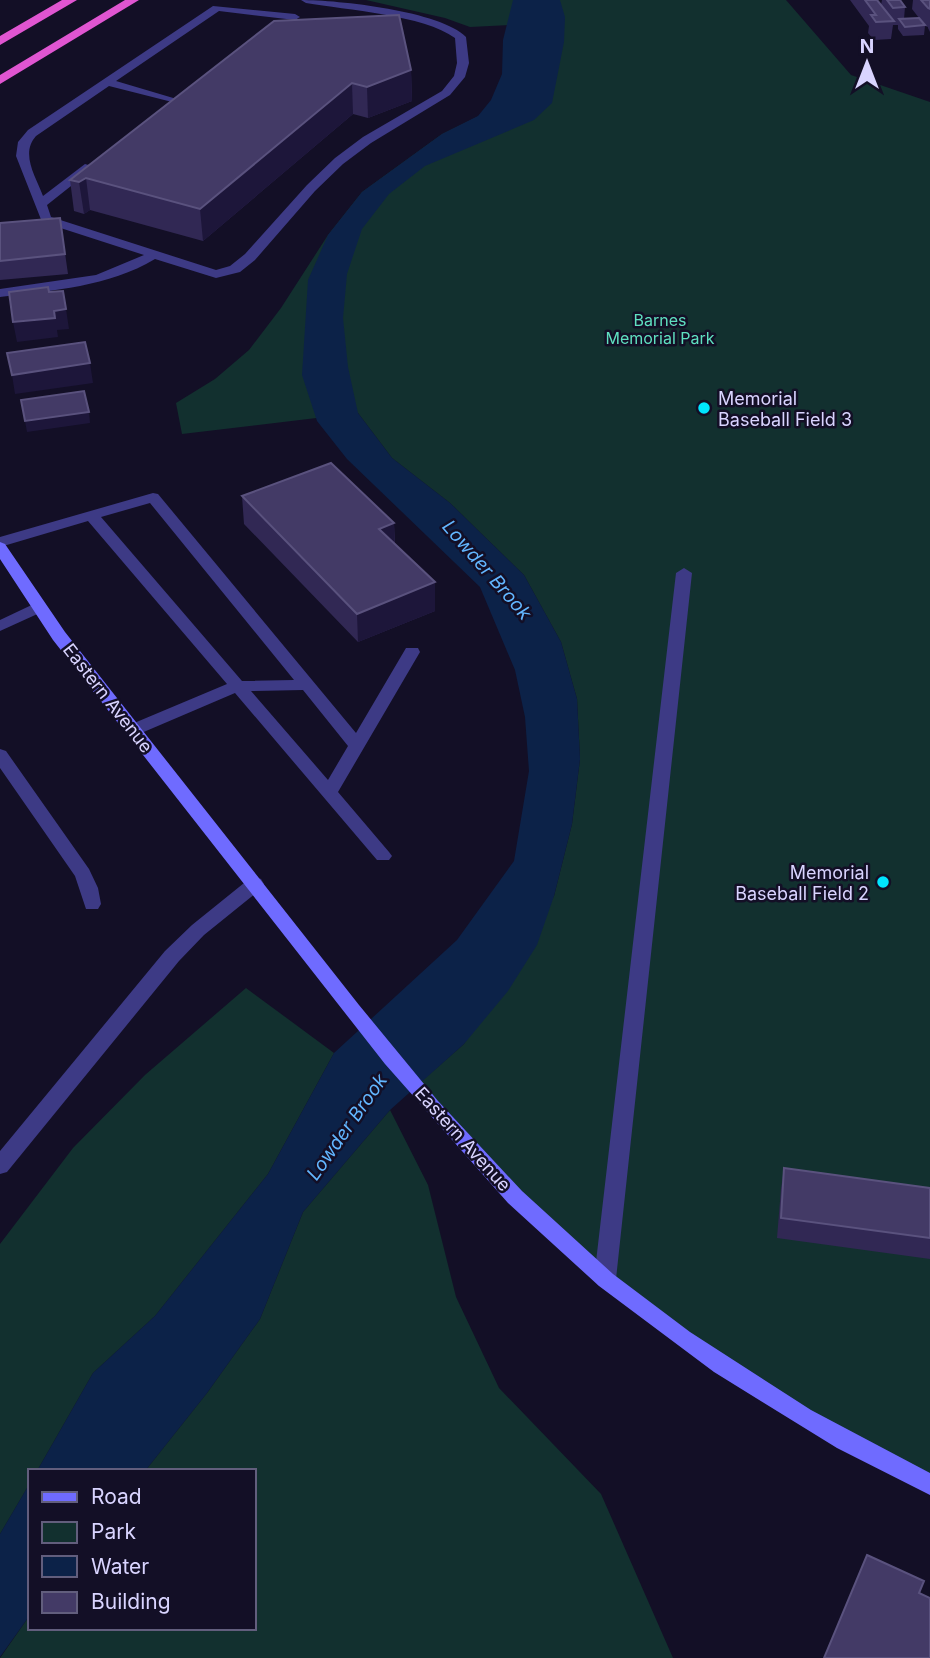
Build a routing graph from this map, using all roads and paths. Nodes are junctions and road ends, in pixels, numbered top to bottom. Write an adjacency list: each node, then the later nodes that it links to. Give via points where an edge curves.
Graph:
1 (71, 0): 7 (highway)
2 (133, 0): 8 (highway)
3 (306, 0): 4 (street)
4 (328, 2): 5 (street); 15 (street, via 447,27 460,37 463,63 459,77 446,93 339,161 235,269 216,274)
5 (295, 17): 6 (street); 9 (street, via 217,8)
6 (273, 32)
7 (0, 41)
8 (0, 80)
9 (106, 82): 11 (street); 14 (street, via 24,142 22,156)
10 (187, 94): 11 (street)
11 (176, 102): 12 (street)
12 (166, 110)
13 (103, 157): 14 (street)
14 (41, 204): 15 (street, via 46,219)
15 (154, 254): 16 (street, via 121,274)
16 (0, 293)
17 (91, 515): 18 (street); 23 (street, via 153,497); 24 (street)
18 (0, 544): 20 (main road, Eastern Avenue)
19 (684, 573): 33 (street)
20 (38, 607): 21 (street); 25 (main road, Eastern Avenue)
21 (0, 626)
22 (412, 652): 26 (street)
23 (307, 685): 24 (street); 26 (street)
24 (237, 686): 25 (street); 28 (street)
25 (133, 730): 30 (main road, Eastern Avenue)
26 (357, 746): 28 (street)
27 (0, 755): 31 (street, via 83,874)
28 (329, 793): 29 (street)
29 (383, 856)
30 (254, 884): 32 (street, via 172,956); 33 (main road, Eastern Avenue, via 480,1161)
31 (92, 904)
32 (0, 1166)
33 (604, 1279): 34 (main road, Eastern Avenue, via 801,1416)
34 (930, 1484)

